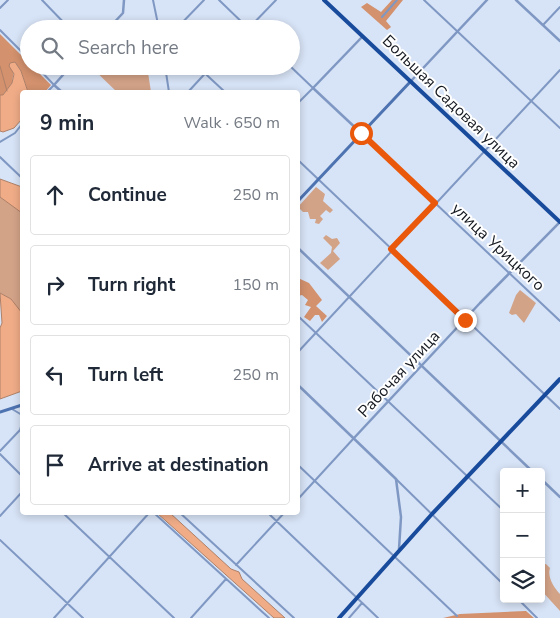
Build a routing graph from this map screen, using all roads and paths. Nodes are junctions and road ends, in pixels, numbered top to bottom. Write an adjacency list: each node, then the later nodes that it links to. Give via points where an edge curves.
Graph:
1 (8, 0): 14 (street)
2 (42, 0): 16 (street)
3 (124, 0): 17 (street, via 125,9)
4 (153, 0): 18 (street)
5 (204, 0): 19 (street)
6 (219, 0): 20 (street)
7 (276, 0): 21 (street)
8 (324, 0): 25 (highway, Большая Садовая улица)
9 (397, 0): 15 (street)
10 (424, 0): 24 (street)
11 (487, 0): 24 (street)
12 (516, 0): 22 (street)
13 (560, 7): 22 (street)
14 (0, 8)
15 (382, 17)
16 (61, 20)
17 (117, 20)
18 (157, 20)
19 (185, 20)
20 (239, 20)
21 (257, 20)
22 (543, 25): 26 (street)
23 (0, 30): 27 (street)
24 (458, 31): 35 (street); 44 (street)
25 (363, 36): 35 (highway, Большая Садовая улица); 37 (street)
26 (560, 41)
27 (20, 50)
28 (560, 70): 44 (street)
29 (45, 75): 36 (street)
30 (63, 75): 36 (street)
31 (166, 75): 40 (street)
32 (204, 75): 41 (street)
33 (206, 75): 42 (street)
34 (299, 75): 37 (street, улица Урицкого)
35 (411, 81): 47 (main road); 49 (highway, Большая Садовая улица)
36 (54, 85): 38 (street); 39 (street)
37 (313, 88): 43 (street); 47 (street, улица Урицкого)
38 (49, 90)
39 (60, 90)
40 (169, 90)
41 (190, 90)
42 (223, 90)
43 (300, 101)
44 (531, 101): 46 (street); 49 (street)
45 (20, 126): 48 (street)
46 (560, 128)
47 (361, 133): 53 (main road); 55 (street, улица Урицкого)
48 (1, 140)
49 (484, 151): 55 (street); 56 (highway, Большая Садовая улица)
50 (0, 157): 52 (street)
51 (300, 162): 53 (street)
52 (20, 176)
53 (318, 180): 54 (main road); 57 (street)
54 (300, 199)
55 (435, 203): 57 (street); 59 (street, улица Урицкого)
56 (560, 222): 59 (street, Рабочая улица)
57 (391, 249): 60 (street); 62 (street)
58 (300, 250): 60 (street)
59 (510, 273): 62 (street, Рабочая улица); 63 (street, улица Урицкого)
60 (348, 296): 64 (street); 66 (street)
61 (300, 318): 64 (street)
62 (465, 320): 66 (street, Рабочая улица); 69 (street)
63 (560, 321)
64 (315, 333): 65 (street); 70 (street)
65 (300, 350)
66 (422, 366): 70 (street, Рабочая улица); 78 (street)
67 (560, 379): 69 (highway)
68 (300, 388): 77 (street)
69 (545, 395): 73 (street); 78 (highway)
70 (389, 402): 77 (street, Рабочая улица); 83 (street)
71 (20, 406): 72 (main road)
72 (12, 409): 74 (main road); 75 (street)
73 (560, 409)
74 (0, 412)
75 (20, 414)
76 (20, 430): 79 (street)
77 (354, 438): 84 (street); 85 (street, Рабочая улица)
78 (501, 441): 81 (street); 83 (highway)
79 (0, 453): 82 (street)
80 (300, 467): 85 (street)
81 (529, 468)
82 (20, 474)
83 (467, 477): 90 (street); 91 (highway)
84 (396, 479): 91 (street); 101 (street, via 401,517)
85 (314, 480): 88 (street, Рабочая улица); 102 (street)
86 (545, 483): 89 (street)
87 (20, 494): 98 (street)
88 (300, 497)
89 (560, 497)
90 (500, 507)
91 (432, 514): 101 (highway); 106 (street)
92 (65, 515): 103 (street)
93 (148, 515): 103 (street)
94 (154, 515): 105 (street)
95 (182, 515): 104 (street)
96 (271, 515): 99 (street)
97 (282, 515): 99 (street)
98 (0, 516)
99 (277, 521): 104 (street); 107 (street)
100 (0, 540): 110 (street)
101 (399, 550): 102 (highway)
102 (394, 556): 107 (highway); 111 (street)
103 (111, 557): 110 (street); 114 (street)
104 (236, 565): 117 (street)
105 (227, 579): 115 (street); 116 (street)
106 (500, 581)
107 (357, 598): 108 (street); 118 (highway)
108 (362, 602): 119 (street); 120 (street)
109 (522, 603): 121 (street)
110 (68, 604): 112 (street); 113 (street)
111 (457, 616)
112 (54, 618)
113 (82, 618)
114 (174, 618)
115 (191, 618)
116 (269, 618)
117 (294, 618)
118 (339, 618)
119 (348, 618)
120 (378, 618)
121 (537, 618)

